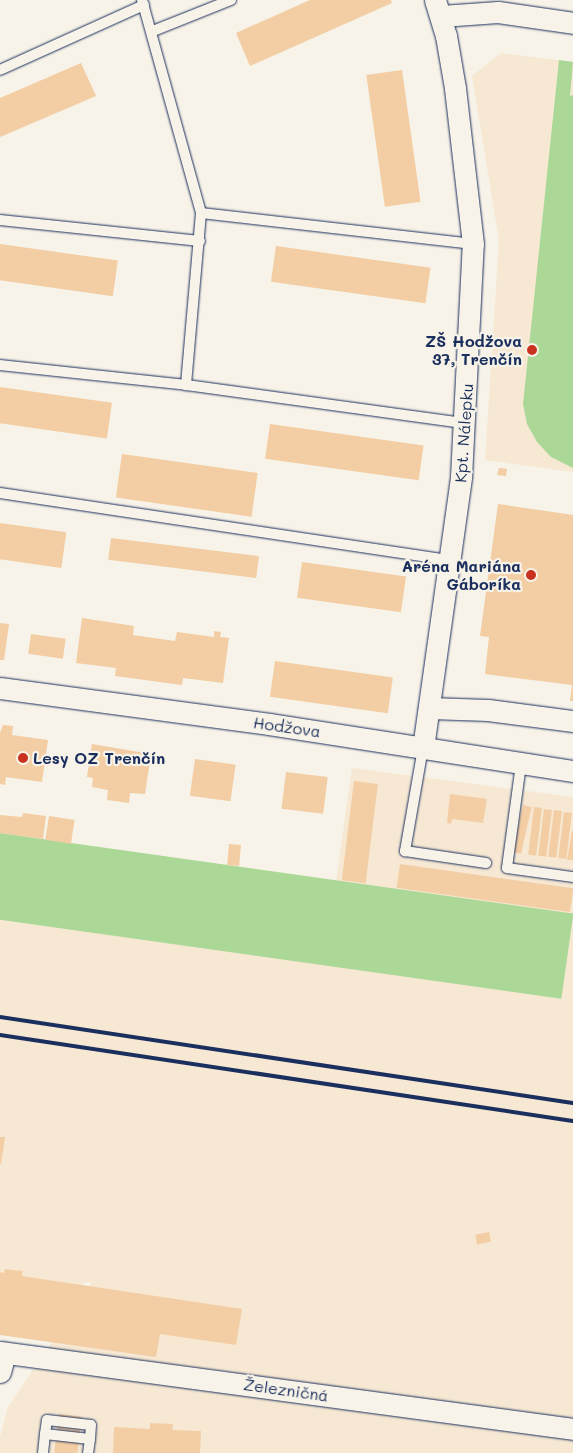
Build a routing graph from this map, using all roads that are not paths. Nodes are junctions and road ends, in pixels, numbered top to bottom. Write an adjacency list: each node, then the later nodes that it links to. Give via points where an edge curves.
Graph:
1 (231, 0): 6 (lane)
2 (143, 3): 6 (lane); 7 (lane)
3 (496, 6): 4 (street); 5 (street)
4 (438, 8): 11 (street, Kpt. Nálepku, via 455,88)
5 (573, 22)
6 (153, 31): 8 (lane)
7 (0, 70)
8 (201, 213): 10 (lane); 11 (lane)
9 (0, 220): 10 (lane)
10 (200, 240): 13 (lane)
11 (473, 244): 14 (street, Kpt. Nálepku)
12 (0, 365): 13 (lane)
13 (186, 385): 14 (lane)
14 (465, 423): 16 (street, Kpt. Nálepku)
15 (0, 493): 16 (lane)
16 (450, 560): 18 (street, Kpt. Nálepku)
17 (0, 688): 20 (street, Hodžova)
18 (429, 708): 19 (street, via 488,710); 20 (street, Kpt. Nálepku)
19 (573, 721)
20 (423, 748): 21 (street, Hodžova); 23 (lane, via 405,851)
21 (521, 764): 22 (street, Hodžova); 24 (lane, via 507,868)
22 (573, 771)
23 (486, 863)
24 (573, 878)
25 (2, 1359): 26 (street, Železničná)
26 (573, 1428)
27 (43, 1453): 28 (lane, via 47,1420 91,1425)
28 (88, 1453)

